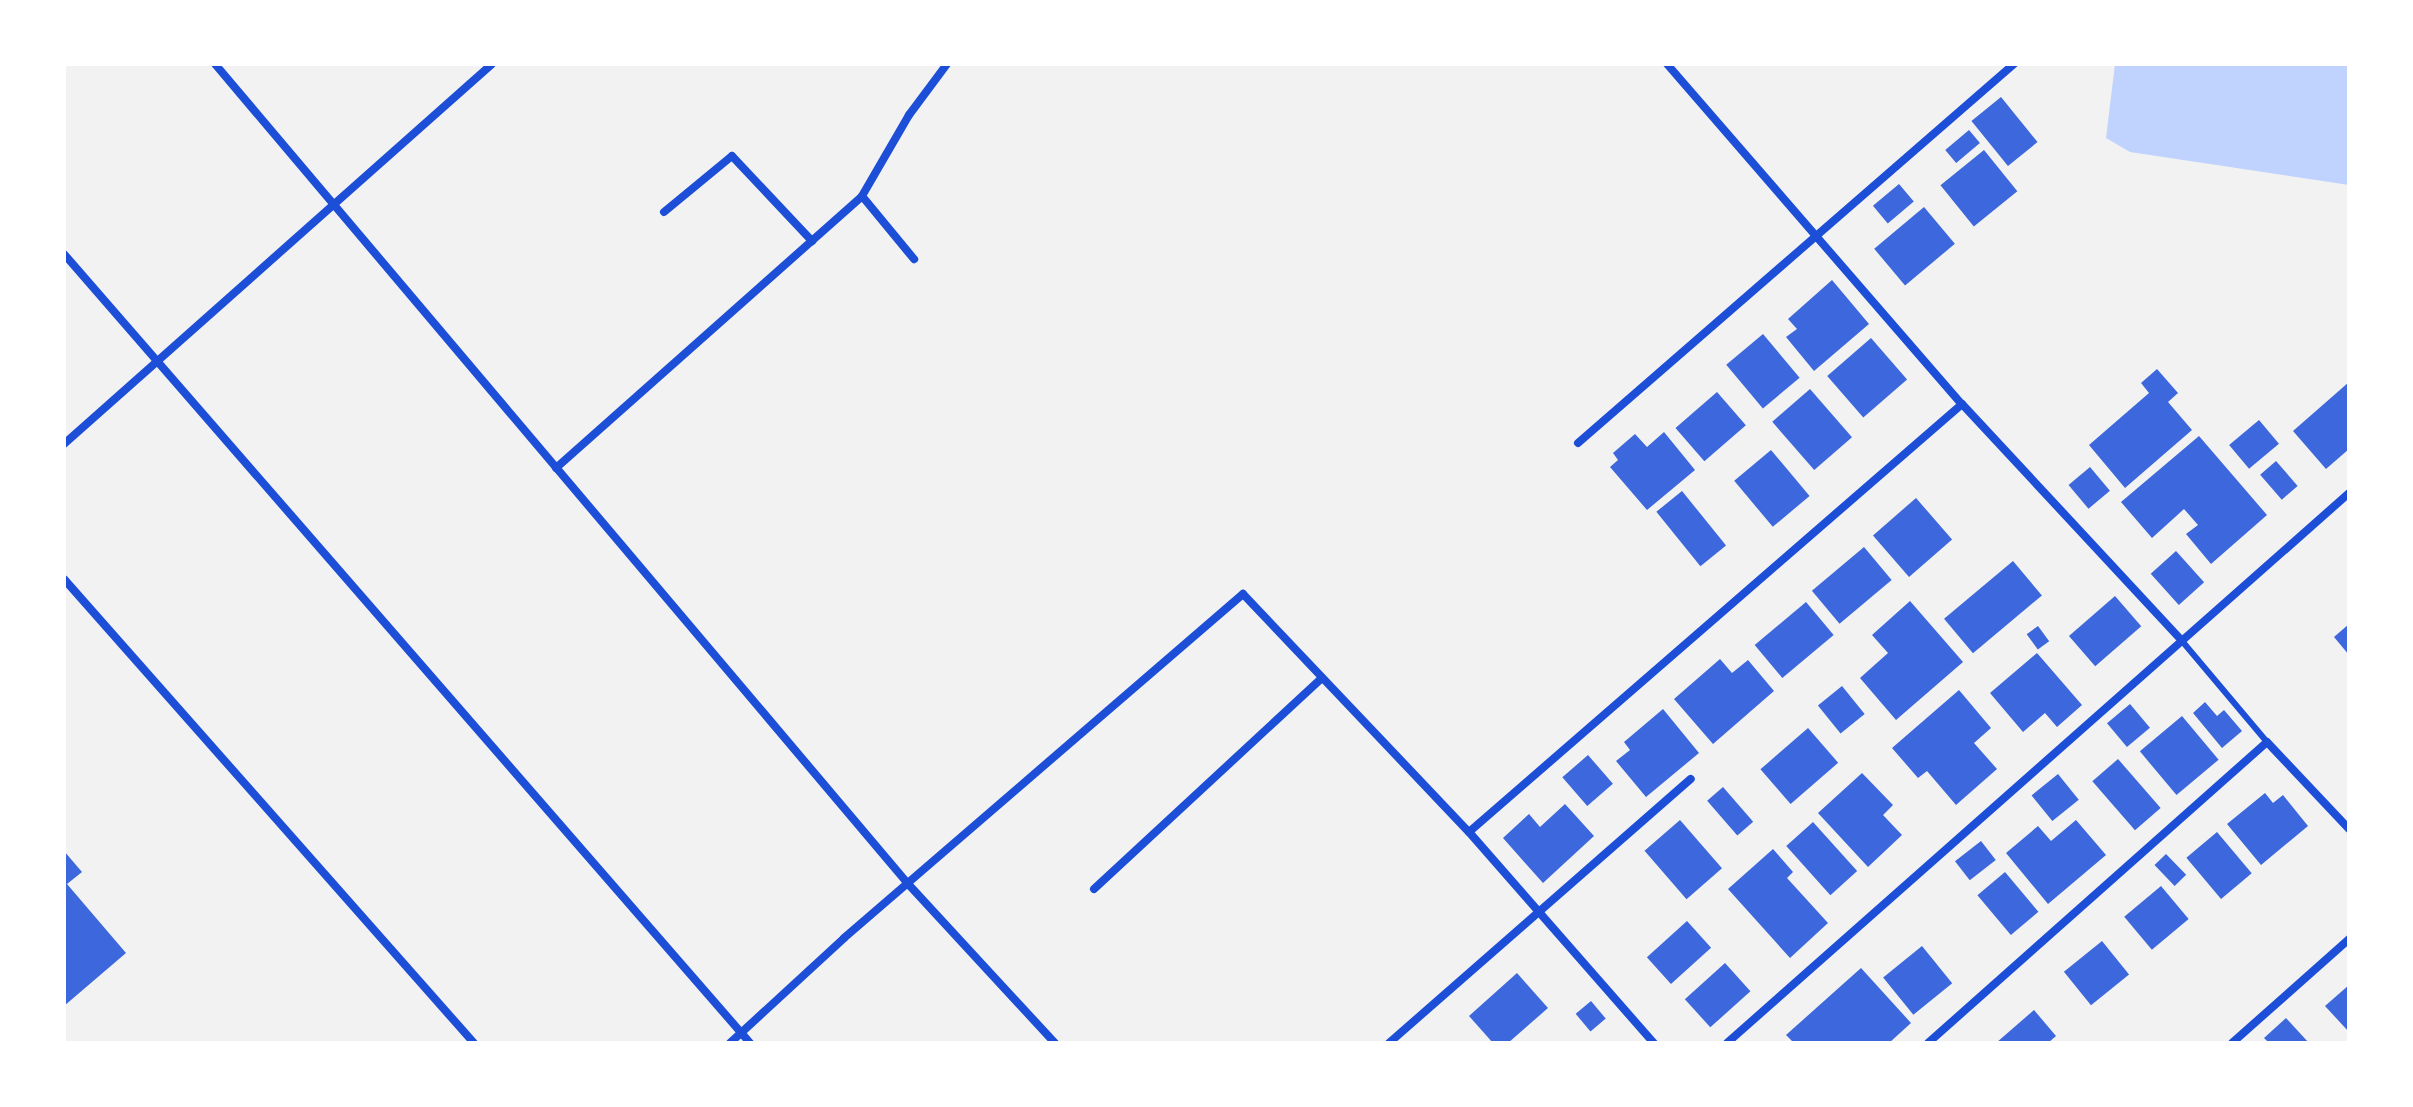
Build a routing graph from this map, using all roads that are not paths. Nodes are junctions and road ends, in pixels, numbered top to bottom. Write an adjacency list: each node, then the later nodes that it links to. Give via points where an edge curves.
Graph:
1 (215, 64): 7 (street)
2 (492, 64): 7 (street)
3 (947, 64): 6 (street, via 909,115)
4 (1667, 64): 9 (street)
5 (2014, 64): 9 (street)
6 (862, 196): 10 (street); 12 (street)
7 (333, 203): 13 (street); 17 (street)
8 (664, 212): 10 (street, via 732,156)
9 (1816, 233): 14 (street); 15 (street)
10 (812, 241): 17 (street)
11 (64, 254): 13 (street)
12 (914, 259)
13 (160, 359): 16 (street); 30 (street)
14 (1962, 404): 20 (street); 25 (street)
15 (1578, 443)
16 (64, 444)
17 (556, 468): 26 (street)
18 (2349, 493): 20 (street)
19 (64, 579): 31 (street)
20 (2182, 641): 22 (lane); 37 (street)
21 (1320, 680): 25 (street); 26 (street, via 1243,594); 27 (street)
22 (2267, 742): 24 (street); 38 (street)
23 (1691, 779): 28 (street)
24 (2349, 829)
25 (1469, 832): 28 (street)
26 (910, 886): 30 (street, via 844,938); 34 (street)
27 (1094, 889)
28 (1537, 916): 35 (street); 36 (street)
29 (2349, 939): 39 (street)
30 (741, 1033): 32 (street); 33 (street)
31 (474, 1043)
32 (730, 1043)
33 (750, 1043)
34 (1055, 1043)
35 (1389, 1043)
36 (1654, 1043)
37 (1727, 1043)
38 (1928, 1043)
39 (2232, 1043)

